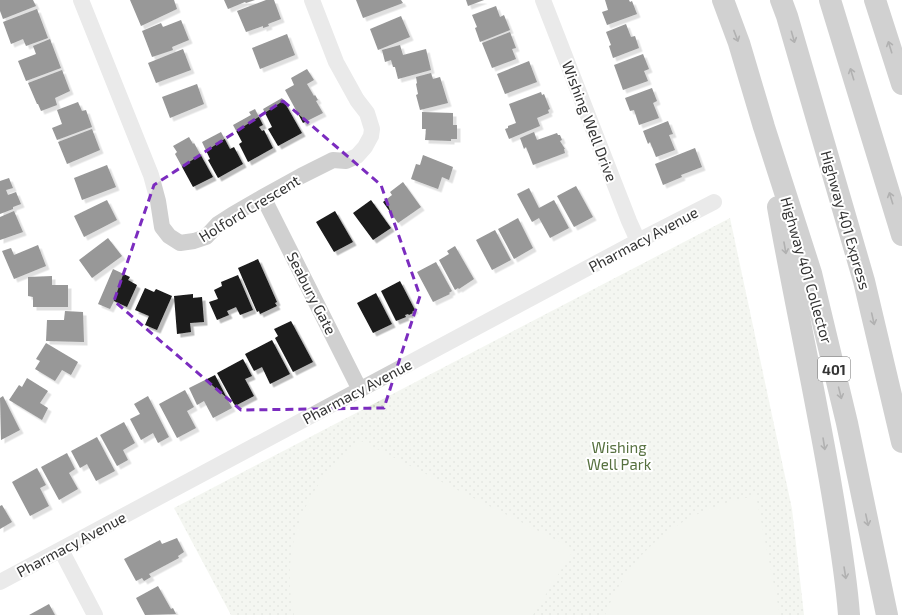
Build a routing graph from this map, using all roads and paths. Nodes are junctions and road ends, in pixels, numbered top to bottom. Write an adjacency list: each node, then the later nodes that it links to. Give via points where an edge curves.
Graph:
1 (81, 0): 12 (street, Holford Crescent, via 151,175 162,227 169,236 180,244 206,237 218,224)
2 (312, 0): 12 (street, Holford Crescent, via 336,62 367,113 372,129 371,136 357,156 346,160 333,160)
3 (543, 0): 15 (street, Wishing Well Drive)
4 (722, 0): 11 (highway, Highway 401 Collector / 401, one-way to 11, via 739,43)
5 (780, 0): 17 (highway, Highway 401 Express, one-way to 17, via 787,16 864,281)
6 (830, 0): 14 (highway, one-way to 6)
7 (876, 0): 10 (highway, one-way to 7)
8 (887, 0): 9 (highway)
9 (902, 32)
10 (902, 84)
11 (764, 127): 21 (highway, one-way to 21, via 793,291 822,432 846,580); 22 (highway, Highway 401 Collector / 401, one-way to 22, via 811,273 847,423)
12 (263, 197): 16 (street, Seabury Gate)
13 (714, 202): 15 (street, Pharmacy Avenue)
14 (902, 235)
15 (638, 241): 16 (street, Pharmacy Avenue)
16 (360, 390): 18 (street, Pharmacy Avenue)
17 (902, 442)
18 (61, 550): 19 (street, Pharmacy Avenue); 20 (street)
19 (0, 582)
20 (95, 615)
21 (848, 615)
22 (887, 615)

